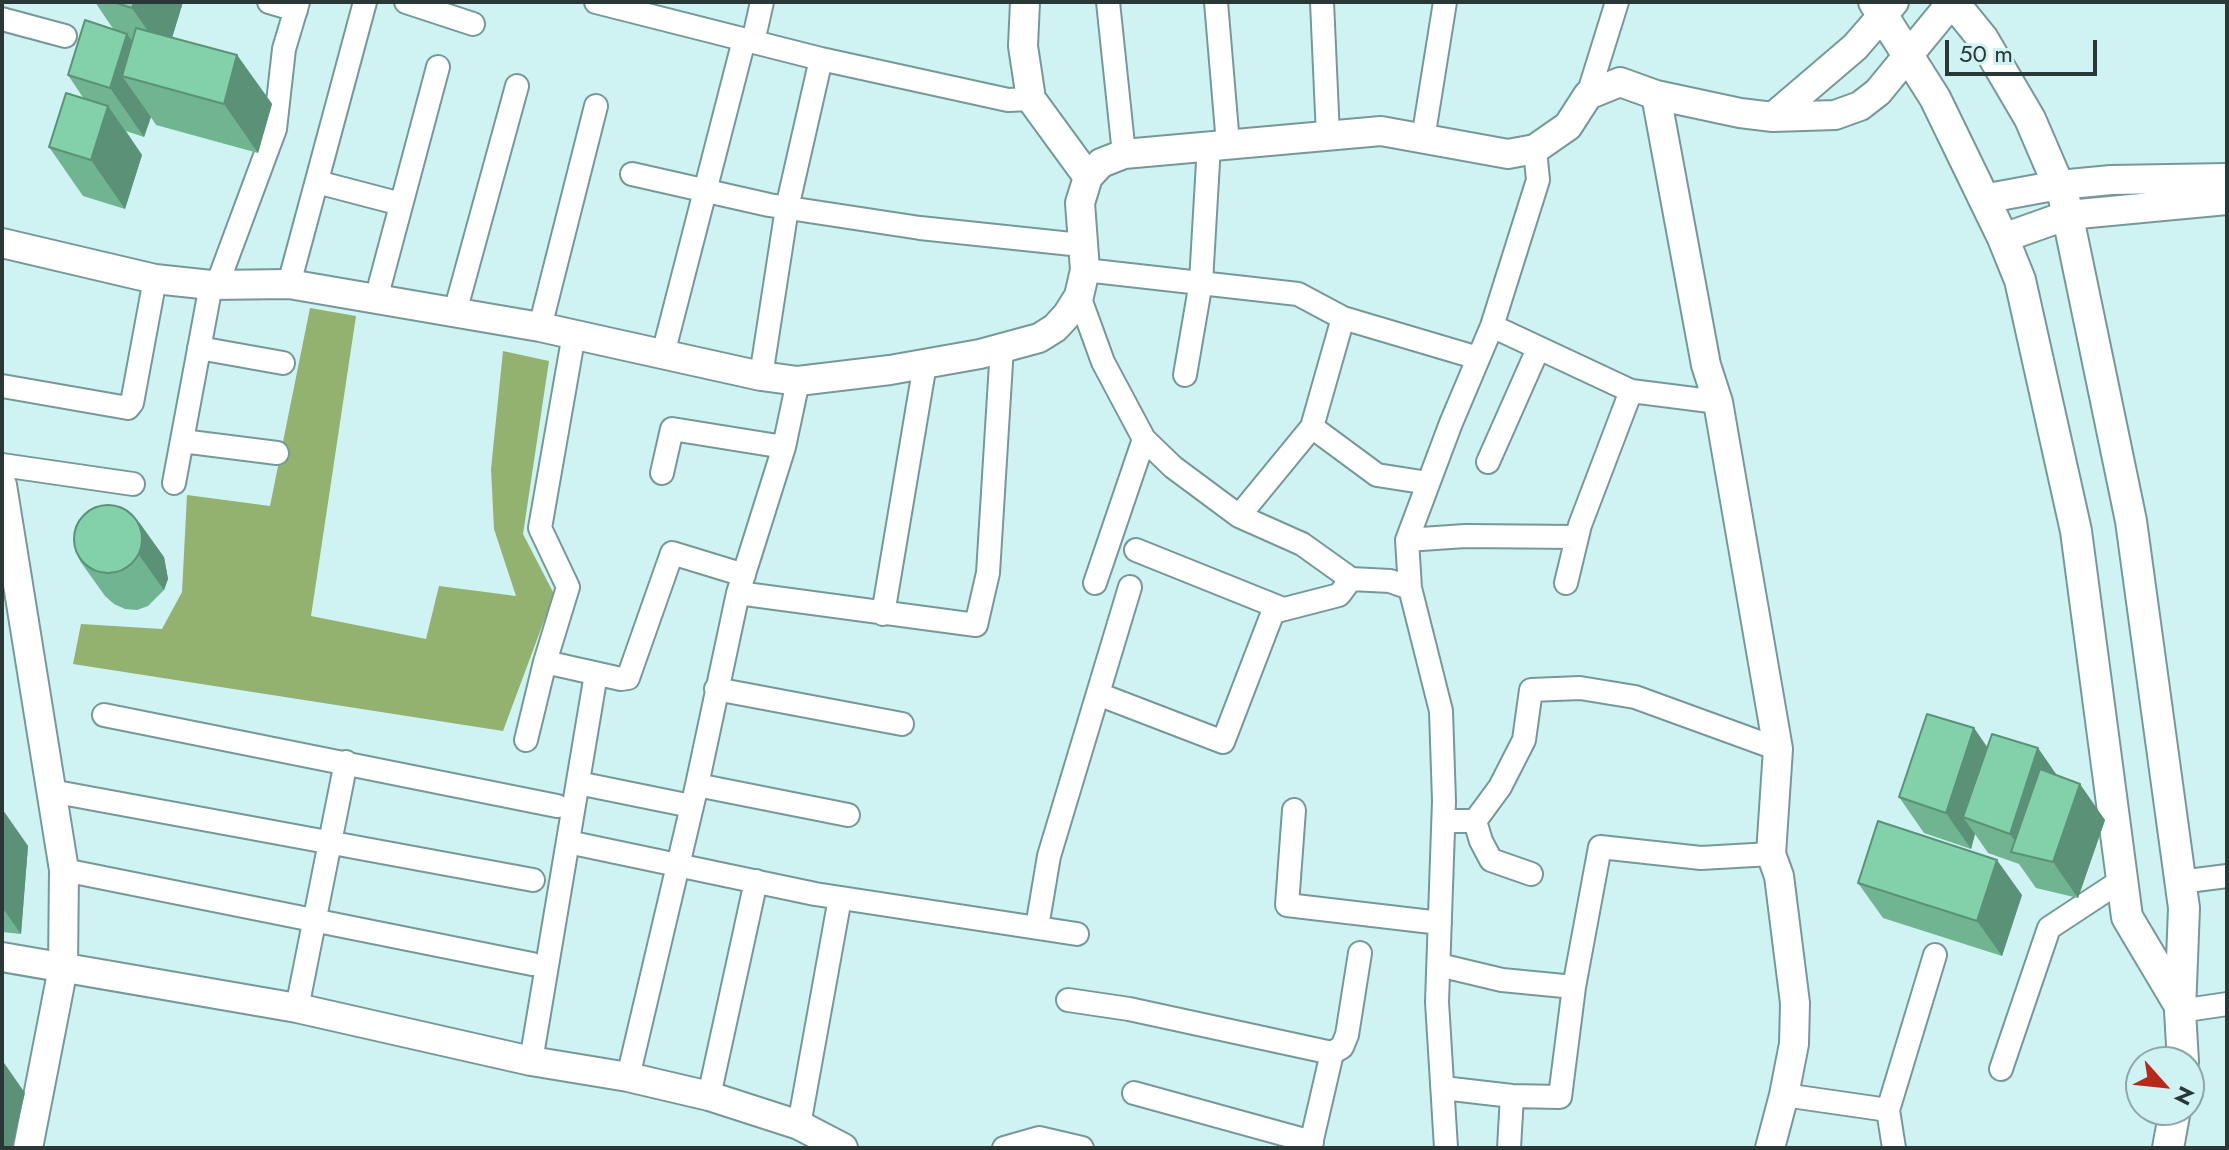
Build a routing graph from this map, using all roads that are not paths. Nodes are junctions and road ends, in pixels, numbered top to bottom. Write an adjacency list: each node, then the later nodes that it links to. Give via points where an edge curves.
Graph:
1 (269, 2): 13 (street)
2 (365, 2): 36 (street)
3 (406, 2): 16 (street)
4 (596, 2): 18 (street)
5 (762, 2): 18 (street)
6 (1025, 2): 25 (street, via 1023,46)
7 (1108, 2): 32 (street)
8 (1216, 2): 30 (street)
9 (1322, 2): 28 (street)
10 (1445, 2): 29 (street)
11 (1617, 2): 23 (street)
12 (1952, 2): 19 (street); 37 (main road, via 1983,39 2030,119)
13 (297, 6): 50 (street, via 284,49 275,129)
14 (1884, 6): 19 (main road); 27 (street, via 1855,47)
15 (2, 19): 17 (street)
16 (473, 24)
17 (65, 36)
18 (749, 41): 20 (street); 38 (street)
19 (1909, 55): 27 (street, via 1860,106 1835,115); 39 (main road)
20 (821, 59): 25 (street, via 1008,100); 42 (street)
21 (438, 67): 41 (street)
22 (517, 86): 52 (street)
23 (1588, 95): 24 (street, via 1620,82); 31 (street, via 1568,126)
24 (1656, 95): 27 (street); 69 (street, via 1706,365)
25 (1031, 99): 34 (street)
26 (596, 106): 55 (street)
27 (1773, 117)
28 (1328, 136): 29 (street, via 1381,131); 30 (street)
29 (1423, 139): 31 (street, via 1508,154)
30 (1218, 145): 32 (street); 48 (street)
31 (1535, 149): 54 (street, via 1538,180)
32 (1124, 154): 34 (street, via 1101,163)
33 (632, 174): 38 (street)
34 (1088, 177): 46 (street, via 1080,203)
35 (2227, 178): 37 (street)
36 (317, 182): 41 (street); 49 (street)
37 (2059, 185): 39 (street); 43 (main road)
38 (704, 191): 42 (street); 60 (street)
39 (1983, 199): 44 (main road)
40 (2227, 200): 43 (street)
41 (401, 204): 51 (street)
42 (787, 208): 46 (street, via 920,228); 65 (street)
43 (2068, 215): 44 (street); 121 (main road, via 2131,521)
44 (2003, 238): 119 (main road, via 2020,280 2076,531)
45 (2, 243): 47 (street)
46 (1082, 271): 48 (street); 57 (street, via 1067,315 1055,328 1039,338); 71 (street, via 1103,362)
47 (155, 279): 50 (street); 67 (street, via 128,408)
48 (1201, 282): 53 (street, via 1298,294); 64 (street)
49 (289, 284): 50 (street); 51 (street)
50 (214, 285): 58 (street)
51 (376, 299): 52 (street)
52 (455, 312): 55 (street)
53 (1343, 318): 61 (street); 70 (street)
54 (1492, 326): 59 (street); 61 (street)
55 (540, 327): 56 (street)
56 (574, 334): 60 (street); 94 (street, via 540,528 568,587)
57 (1002, 347): 63 (street); 93 (street, via 988,573 976,625)
58 (199, 348): 62 (street); 72 (street)
59 (1538, 349): 68 (street); 75 (street)
60 (663, 354): 65 (street)
61 (1478, 358): 79 (street)
62 (283, 363)
63 (925, 364): 66 (street); 93 (street)
64 (1185, 375)
65 (761, 376): 66 (street)
66 (798, 381): 73 (street)
67 (2, 386)
68 (1631, 391): 69 (street); 83 (street)
69 (1718, 402): 101 (street)
70 (1312, 427): 79 (street, via 1377,475); 82 (street)
71 (1144, 439): 82 (street); 87 (street)
72 (182, 441): 74 (street); 78 (street)
73 (784, 447): 77 (street, via 672,429); 89 (street)
74 (277, 453)
75 (1488, 462)
76 (2, 465): 80 (street)
77 (662, 473)
78 (174, 483)
79 (1428, 483): 84 (street)
80 (133, 484)
81 (2, 485): 104 (street)
82 (1239, 516): 86 (street, via 1302,544)
83 (1577, 537): 84 (street); 88 (street)
84 (1407, 540): 91 (street)
85 (1136, 550): 92 (street)
86 (1351, 579): 91 (street); 92 (street, via 1339,595)
87 (1095, 583)
88 (1566, 583)
89 (741, 584): 93 (street); 95 (street, via 672,553 631,674 625,679); 96 (street)
90 (1130, 587): 97 (street)
91 (1410, 588): 109 (street, via 1441,711)
92 (1283, 609): 97 (street, via 1273,612 1223,742)
93 (883, 614)
94 (545, 662): 95 (street); 100 (street)
95 (596, 674): 103 (street)
96 (716, 689): 99 (street); 105 (street)
97 (1098, 694): 125 (street, via 1049,856)
98 (104, 715): 102 (street)
99 (902, 724)
100 (526, 740)
101 (1778, 749): 110 (street, via 1635,697 1580,688 1531,690 1524,740); 113 (street)
102 (346, 762): 106 (street); 111 (street)
103 (578, 783): 105 (street); 112 (street)
104 (51, 791): 111 (street); 115 (street)
105 (694, 795): 108 (street); 114 (street)
106 (557, 806)
107 (1294, 810): 124 (street, via 1287,905)
108 (848, 815)
109 (1444, 821): 110 (street); 124 (street)
110 (1475, 821): 116 (street, via 1491,860)
111 (330, 841): 118 (street); 123 (street)
112 (568, 842): 114 (street); 140 (street)
113 (1771, 854): 133 (street, via 1701,858 1600,847); 145 (street, via 1779,876 1795,1003)
114 (679, 863): 120 (street); 142 (street)
115 (64, 870): 123 (street); 132 (street)
116 (1531, 874)
117 (2227, 876): 121 (street)
118 (533, 880)
119 (2122, 880): 137 (main road, via 2127,917); 141 (street, via 2049,928)
120 (756, 881): 122 (street); 146 (street)
121 (2180, 882): 137 (main road)
122 (840, 898): 125 (street); 149 (street)
123 (315, 918): 130 (street); 136 (street)
124 (1440, 923): 131 (street)
125 (1037, 927): 126 (street)
126 (1077, 934)
127 (1360, 953): 139 (street, via 1347,1035)
128 (1935, 955): 148 (street)
129 (2, 957): 132 (street)
130 (532, 964)
131 (1439, 965): 133 (street, via 1502,980); 143 (street)
132 (63, 968): 136 (street); 152 (street)
133 (1574, 987): 147 (street, via 1560,1097)
134 (1068, 1000): 139 (street)
135 (2227, 1004): 137 (street)
136 (297, 1008): 140 (street)
137 (2180, 1009): 138 (main road)
138 (2182, 1046)
139 (1332, 1053): 151 (street)
140 (531, 1061): 142 (street)
141 (2001, 1069)
142 (628, 1077): 146 (street)
143 (1443, 1088): 147 (street); 156 (street)
144 (1134, 1093): 151 (street)
145 (1784, 1095): 148 (street); 158 (street)
146 (709, 1096): 149 (street)
147 (1512, 1096): 157 (street)
148 (1888, 1110): 159 (street)
149 (799, 1125): 153 (street)
150 (2172, 1126): 160 (main road)
151 (1311, 1145)
152 (28, 1148)
153 (843, 1148)
154 (1004, 1148): 155 (street, via 1039,1138)
155 (1082, 1148)
156 (1446, 1148)
157 (1509, 1148)
158 (1770, 1148)
159 (1894, 1148)
160 (2168, 1148)

